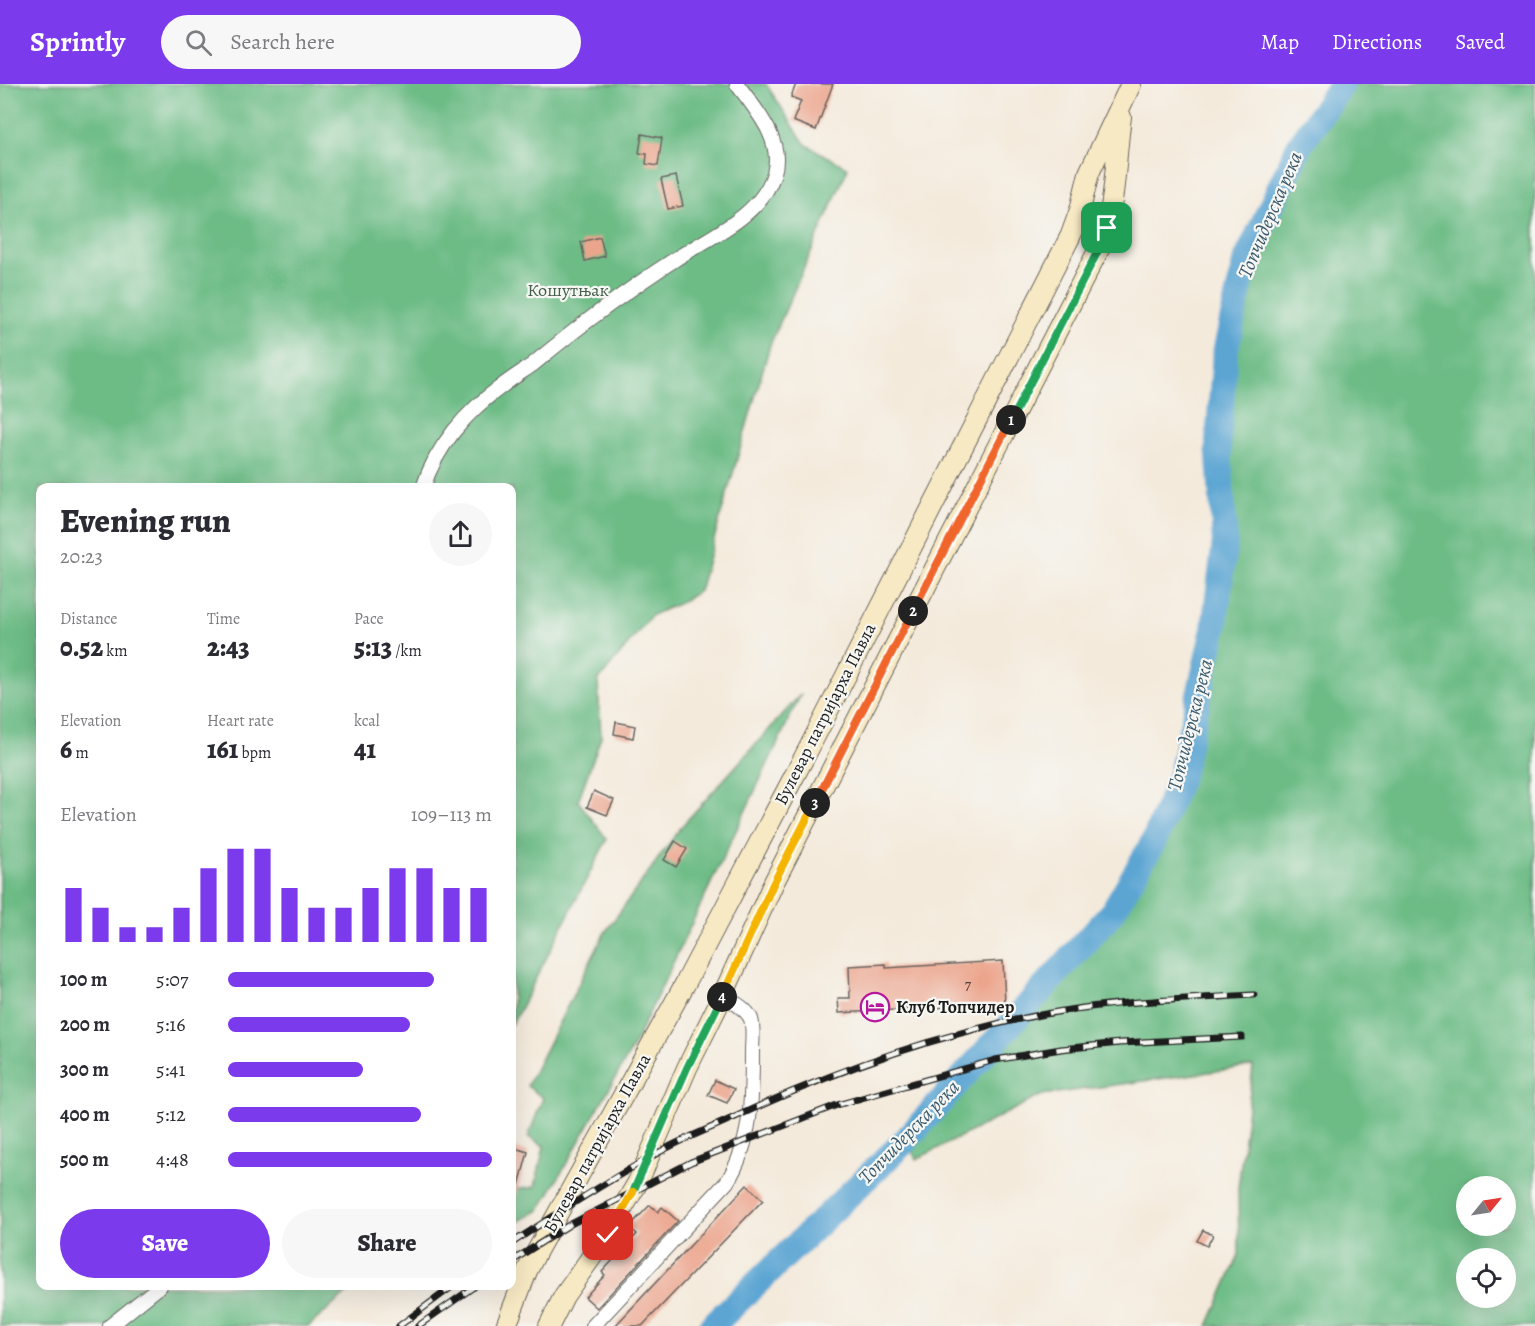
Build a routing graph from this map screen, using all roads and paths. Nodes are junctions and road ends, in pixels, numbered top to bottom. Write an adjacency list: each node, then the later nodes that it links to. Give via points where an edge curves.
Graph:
1 (737, 84): 3 (street, via 765,125 777,160 768,189 758,203 613,300 482,401 452,432)
2 (1128, 89): 4 (main road, Булевар патријарха Павла, via 1102,243 774,882); 7 (main road, Булевар патријарха Павла, via 1089,173 1071,235 685,984 537,1251)
3 (425, 483)
4 (723, 995): 8 (main road, Булевар патријарха Павла, via 634,1191 564,1296); 9 (street, via 746,1012 751,1023 750,1121 741,1155 727,1182)
5 (155, 1290): 6 (street)
6 (110, 1326)
7 (506, 1326)
8 (549, 1326)
9 (593, 1326)

